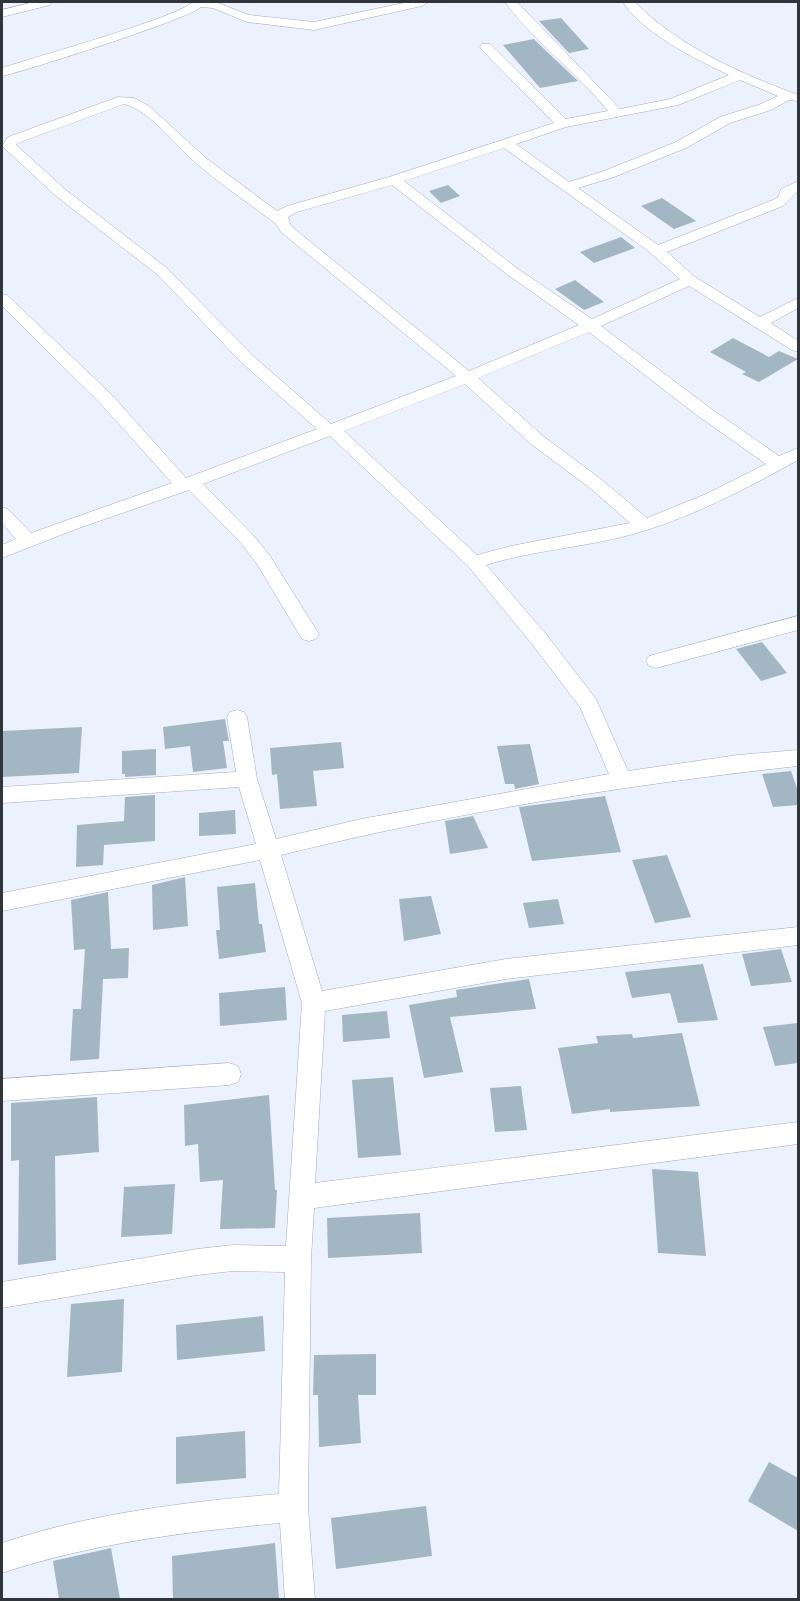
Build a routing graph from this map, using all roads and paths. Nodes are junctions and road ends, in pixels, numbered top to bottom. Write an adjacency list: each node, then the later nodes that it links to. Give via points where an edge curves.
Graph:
1 (46, 2): 6 (street)
2 (200, 2): 3 (street, via 248,18 314,26); 8 (street, via 193,9 161,21)
3 (422, 2)
4 (511, 2): 11 (street, via 592,83)
5 (629, 2): 9 (street, via 664,32)
6 (2, 14)
7 (486, 47): 12 (street)
8 (2, 72)
9 (741, 75): 10 (street); 11 (street, via 673,102)
10 (793, 98): 17 (street, via 725,120 681,145)
11 (617, 114): 12 (street)
12 (563, 124): 13 (street)
13 (506, 143): 15 (street); 17 (street)
14 (6, 144): 18 (street, via 132,100); 27 (street, via 64,197 155,265 269,380)
15 (394, 180): 18 (street, via 292,209 281,215); 24 (street, via 513,272)
16 (798, 185): 19 (street, via 778,203)
17 (567, 187): 19 (street)
18 (281, 221): 26 (street)
19 (656, 251): 20 (street)
20 (690, 280): 23 (street); 24 (street)
21 (2, 298): 30 (street)
22 (798, 302): 23 (street)
23 (760, 323): 25 (street)
24 (591, 326): 26 (street); 29 (street)
25 (798, 347)
26 (467, 377): 27 (street); 32 (street, via 537,440)
27 (331, 430): 30 (street); 35 (street)
28 (798, 453): 29 (street)
29 (778, 464): 32 (street, via 734,488)
30 (187, 484): 33 (street); 37 (street, via 258,553)
31 (2, 513): 33 (street)
32 (644, 525): 35 (street, via 505,552)
33 (28, 540): 34 (street)
34 (2, 552)
35 (474, 562): 42 (street, via 589,704)
36 (798, 623): 38 (street)
37 (309, 634)
38 (656, 661)
39 (237, 717): 41 (street)
40 (798, 758): 42 (street)
41 (247, 779): 43 (street); 44 (street)
42 (622, 780): 44 (street, via 361,827)
43 (2, 795)
44 (267, 850): 45 (street); 47 (street)
45 (2, 902)
46 (798, 936): 47 (street, via 506,969)
47 (314, 1003): 51 (street)
48 (229, 1074): 49 (street)
49 (2, 1090)
50 (798, 1133): 51 (street)
51 (303, 1197): 52 (street)
52 (298, 1259): 53 (street, via 197,1262); 54 (street)
53 (2, 1295)
54 (293, 1507): 55 (street, via 187,1517 70,1536); 56 (street)
55 (2, 1558)
56 (300, 1599)

